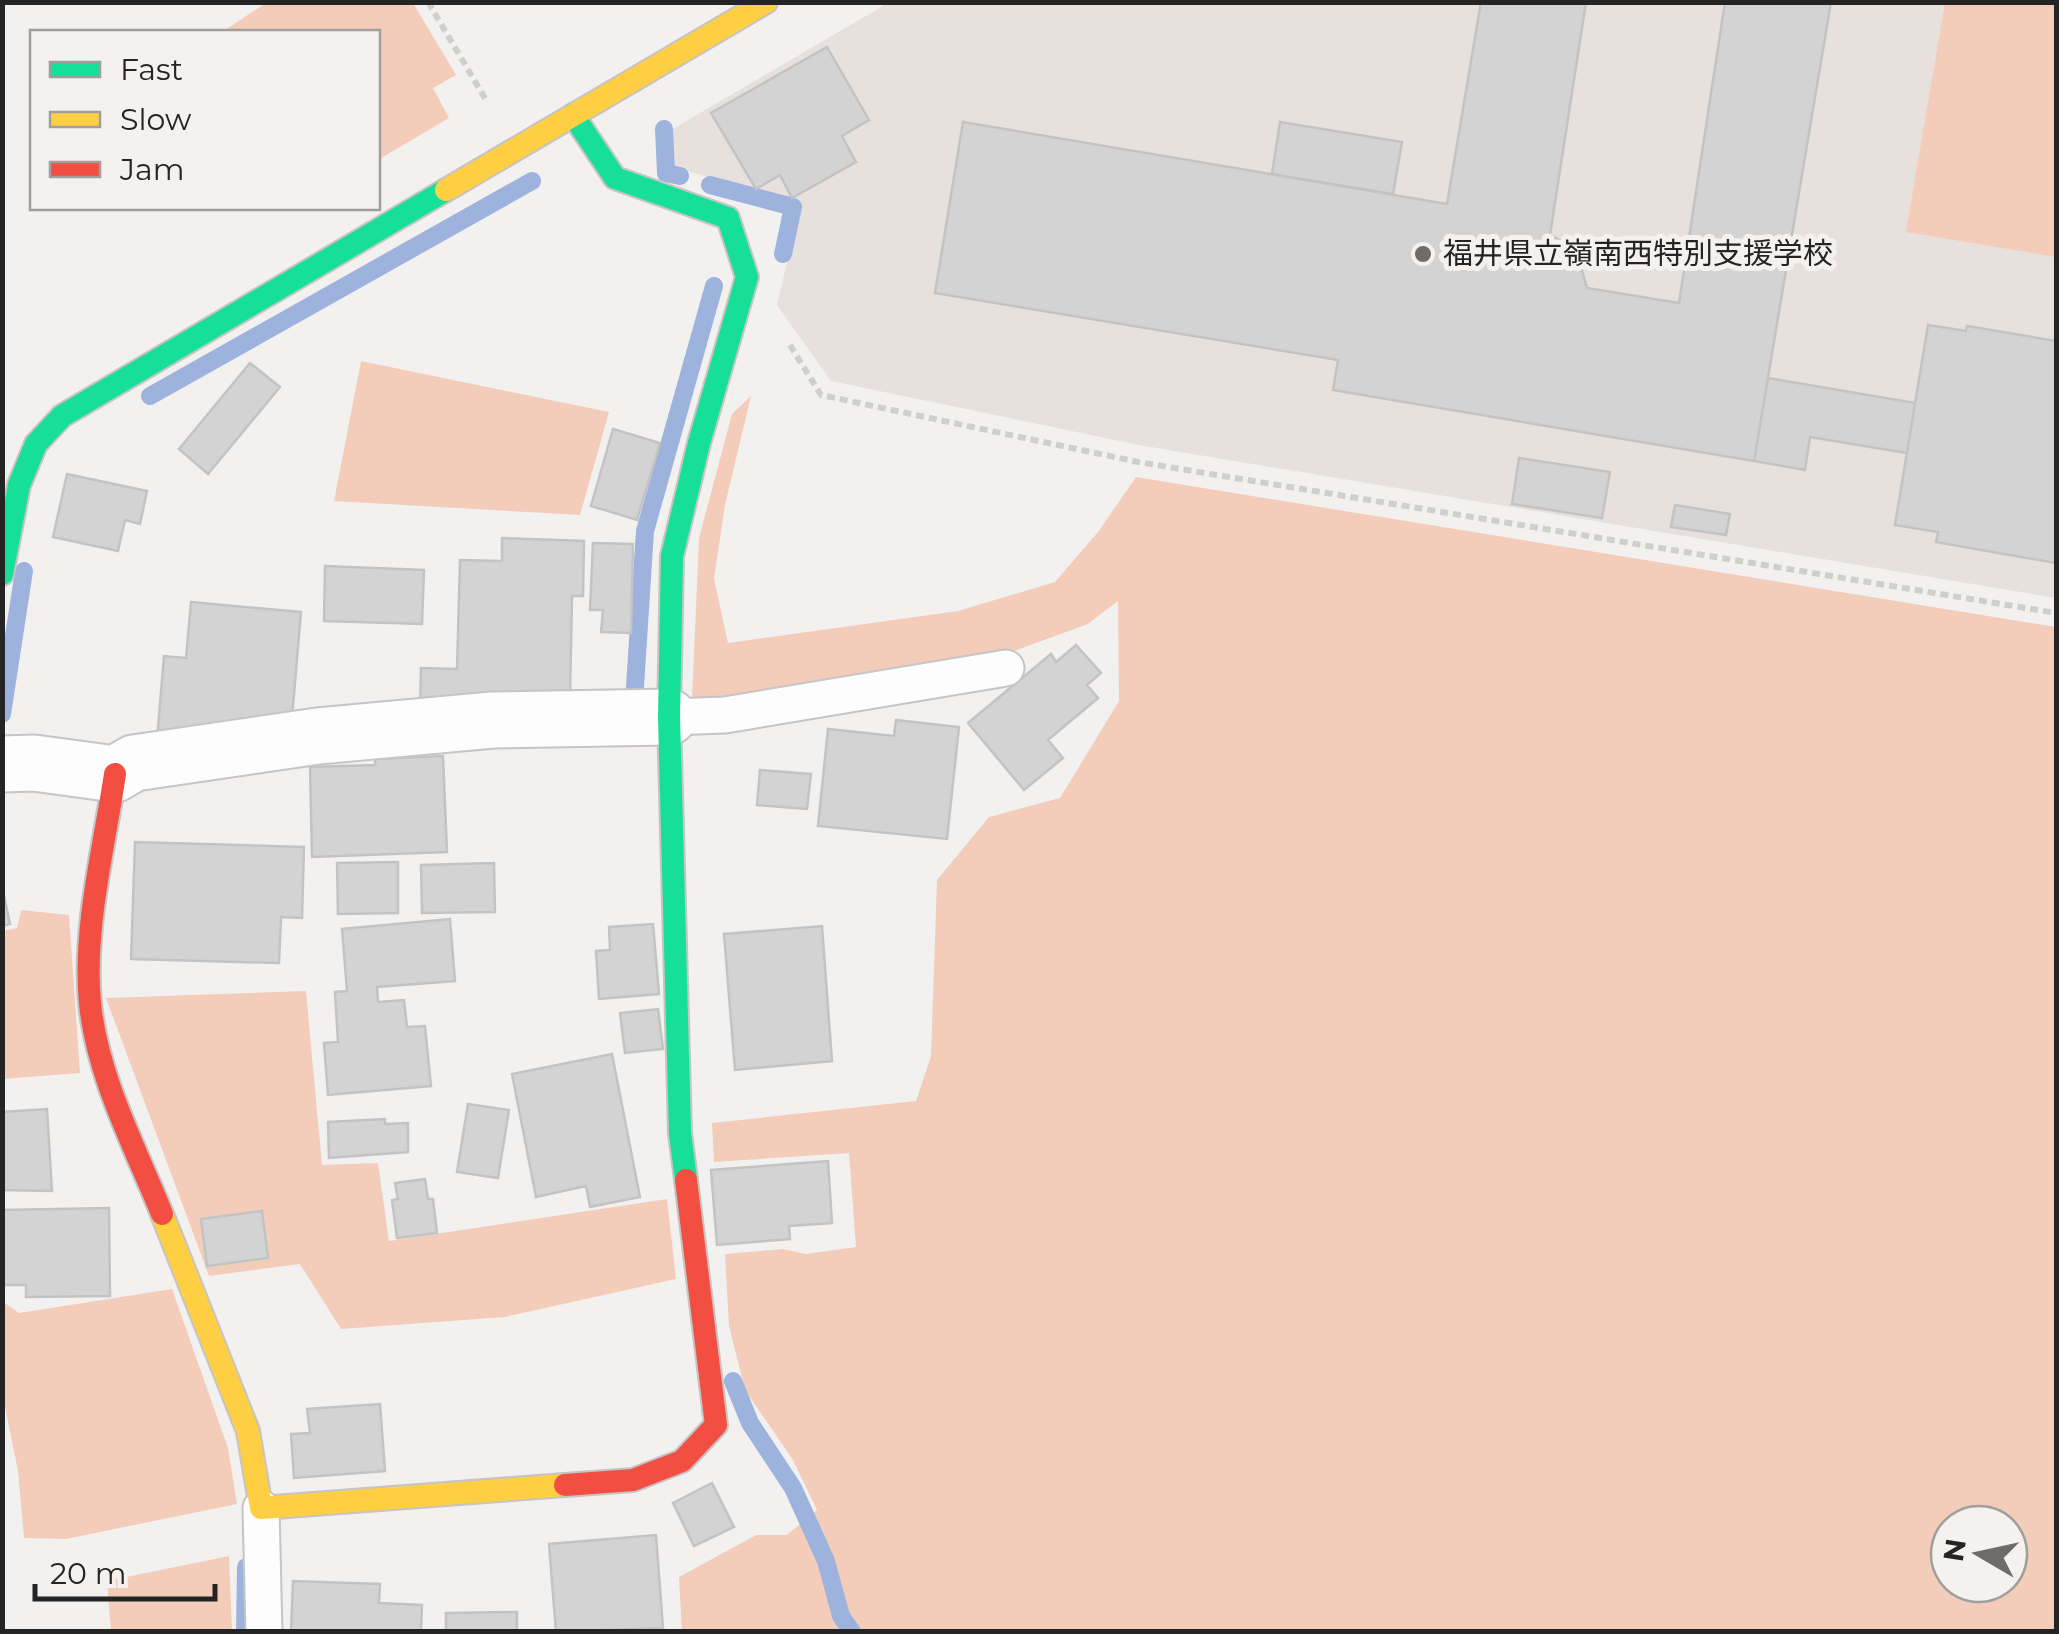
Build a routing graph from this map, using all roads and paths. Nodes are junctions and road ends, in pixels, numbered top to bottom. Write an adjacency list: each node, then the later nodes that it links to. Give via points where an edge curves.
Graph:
1 (428, 2): 4 (path)
2 (766, 2): 3 (street)
3 (574, 115): 4 (street); 5 (street, via 615,178 728,218)
4 (515, 148): 6 (street, via 62,416 36,444 19,485)
5 (747, 276): 7 (path, via 821,395 1138,462); 9 (street, via 672,556)
6 (2, 574)
7 (2056, 614)
8 (1006, 668): 9 (lane, via 724,715)
9 (669, 717): 11 (street, via 493,720 318,736 134,764); 12 (street, via 680,1133 716,1424 682,1461 632,1480)
10 (2, 764): 11 (street)
11 (116, 774): 12 (street, via 89,948 101,1060 248,1431)
12 (262, 1508): 13 (lane)
13 (264, 1632)

